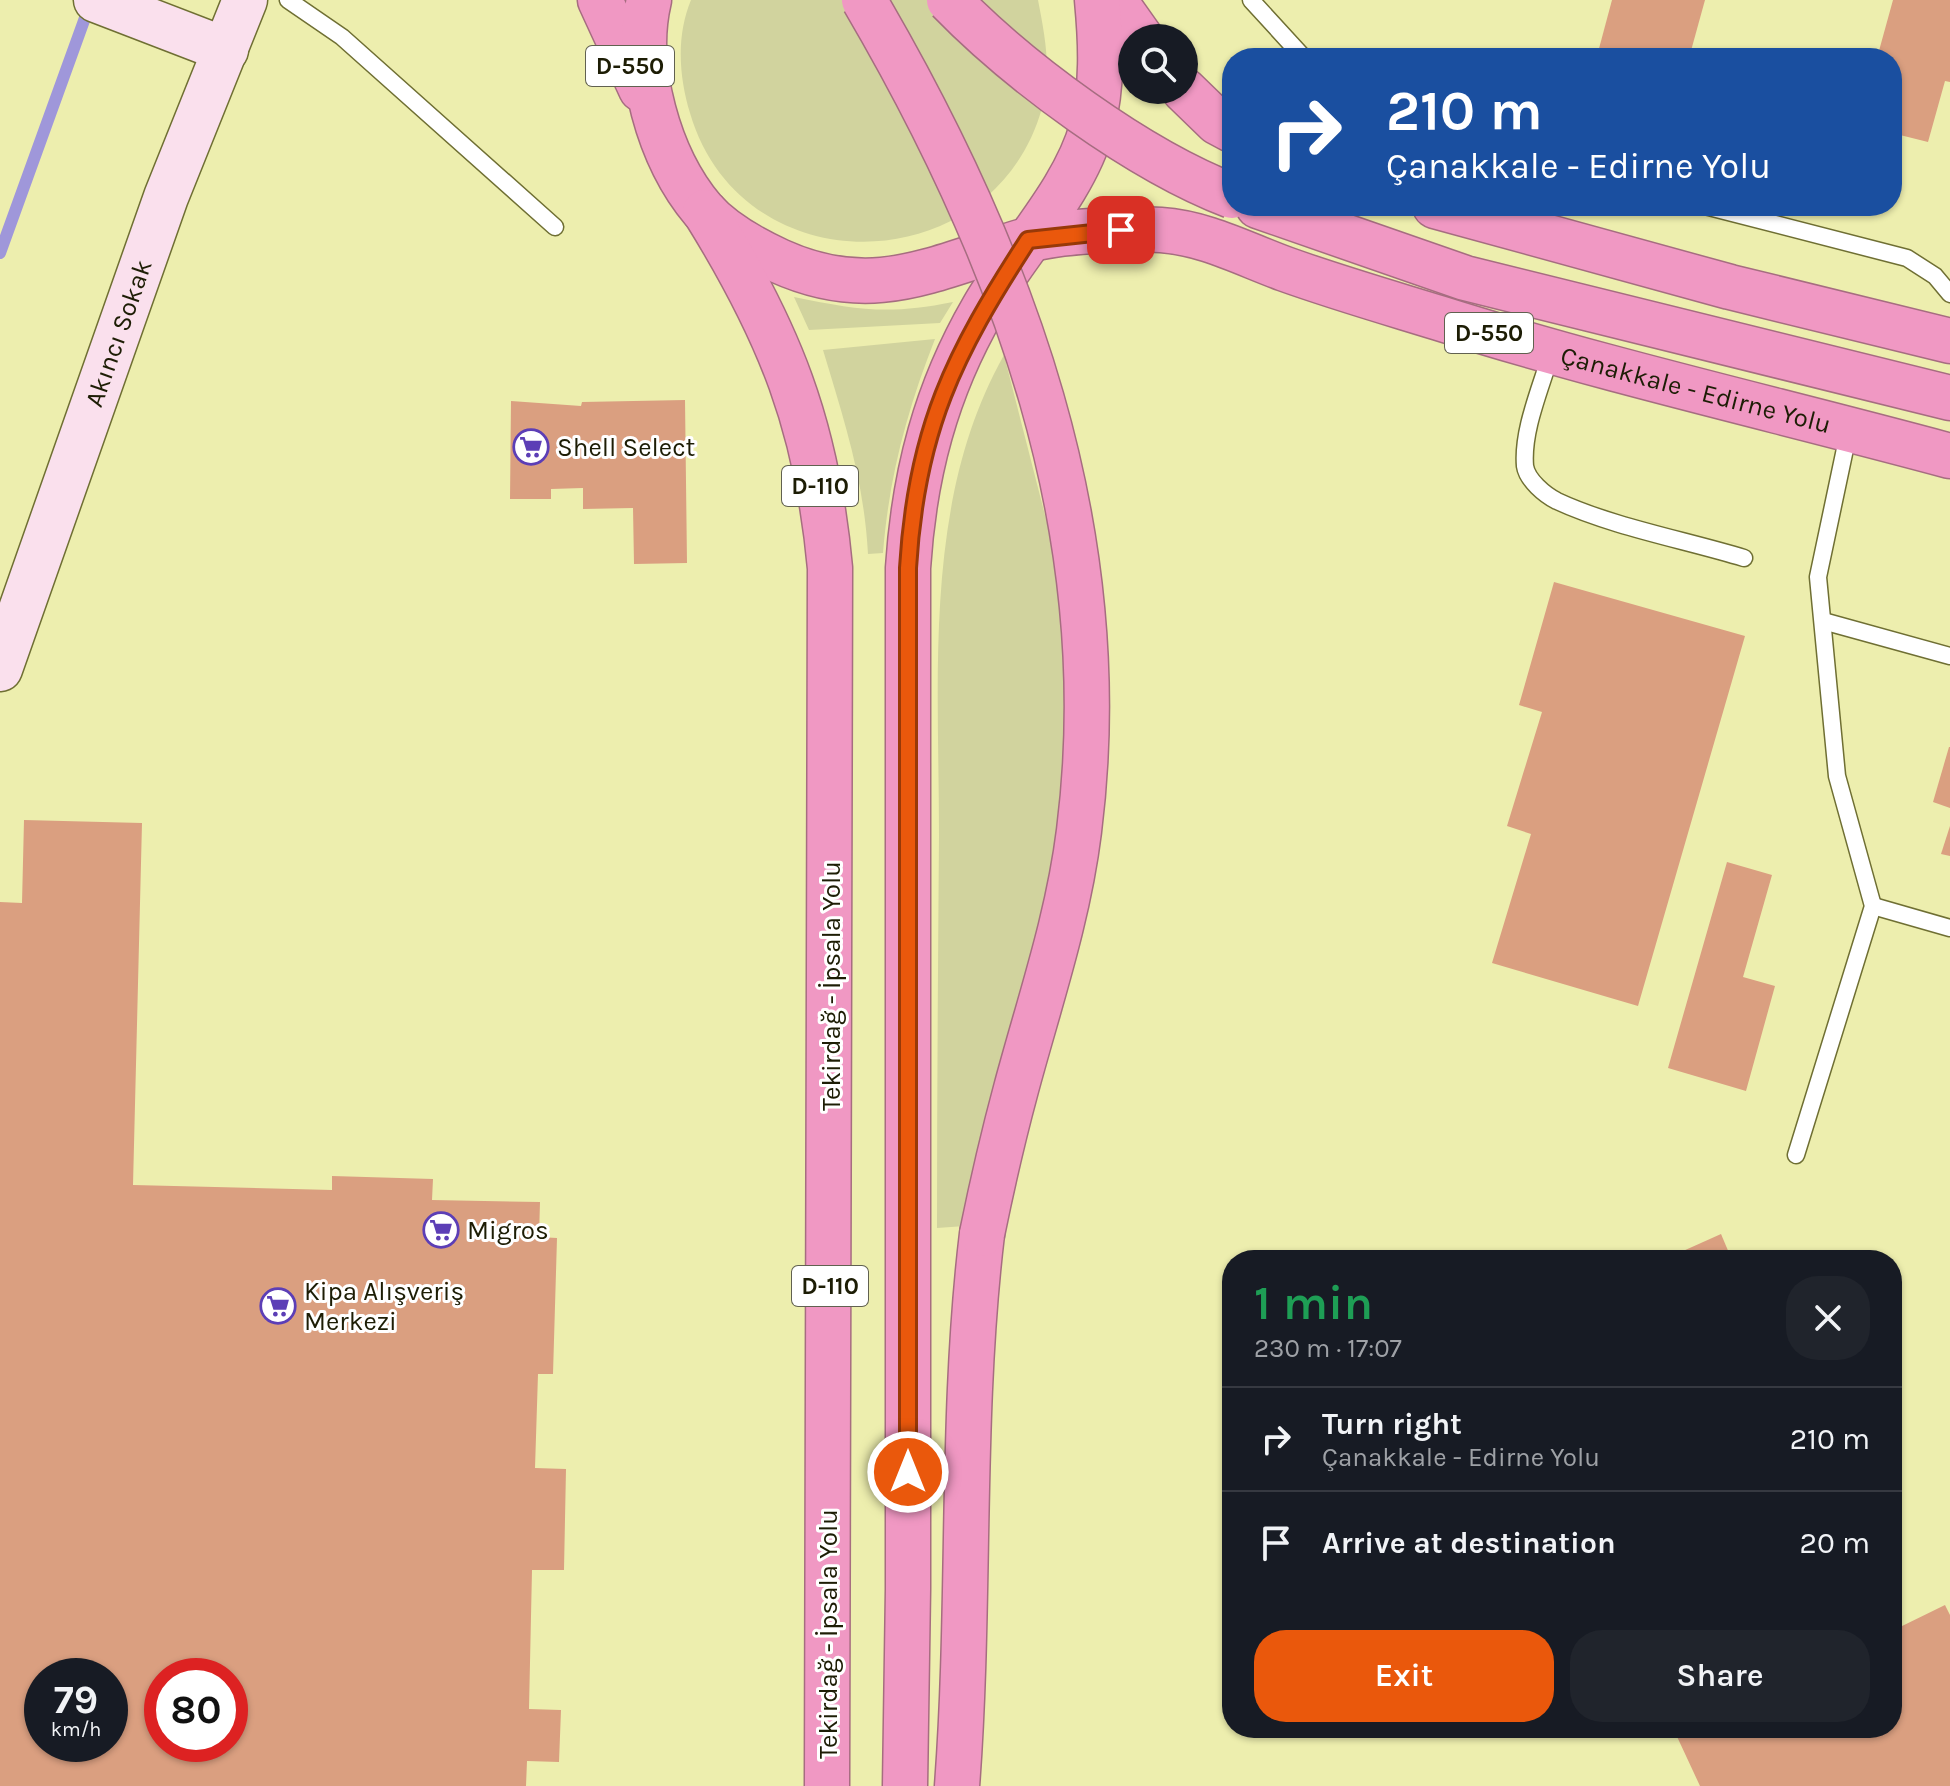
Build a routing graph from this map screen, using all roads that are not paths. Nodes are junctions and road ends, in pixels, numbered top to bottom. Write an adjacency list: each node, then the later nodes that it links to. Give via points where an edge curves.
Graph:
1 (96, 0): 13 (street)
2 (245, 0): 13 (street, Akıncı Sokak)
3 (288, 0): 22 (lane, via 342,37)
4 (600, 0): 16 (highway, D-550)
5 (649, 0): 16 (highway, D-110, via 648,82)
6 (864, 0): 39 (highway, bridge, via 942,139 1010,300 1060,461 1085,624 1087,733 1079,833 1063,918 982,1234 973,1310)
7 (949, 0): 17 (highway, bridge, via 1048,87 1166,163)
8 (1097, 0): 23 (highway, via 1100,52 1092,128)
9 (1114, 0): 11 (highway)
10 (1251, 0): 12 (lane)
11 (1131, 24)
12 (1295, 48)
13 (226, 50): 33 (street, Akıncı Sokak, via 166,197)
14 (1198, 104): 15 (highway)
15 (1222, 125)
16 (662, 132): 18 (highway, D-110)
17 (1222, 191)
18 (705, 212): 23 (highway, D-550, via 781,262 858,281 926,275); 37 (highway, Tekirdağ - İpsala Yolu / D-110, via 742,271 795,390 813,443 830,568)
19 (1287, 216): 27 (highway, D-550, via 1465,278)
20 (1471, 216): 25 (highway)
21 (1744, 216): 24 (lane, via 1907,258 1935,276)
22 (555, 227)
23 (1028, 240): 26 (highway, Çanakkale - Edirne Yolu / D-550, via 1121,230 1202,237); 38 (highway, via 984,307 943,392 921,458 911,511)
24 (1950, 294)
25 (1950, 341)
26 (1551, 352): 28 (highway, Çanakkale - Edirne Yolu / D-550); 30 (lane, via 1526,444 1525,470 1541,490 1584,511)
27 (1950, 398)
28 (1849, 429): 29 (highway, Çanakkale - Edirne Yolu / D-550); 31 (lane, via 1818,577)
29 (1950, 456)
30 (1744, 558)
31 (1823, 621): 32 (lane); 34 (lane, via 1837,776)
32 (1950, 656)
33 (0, 669)
34 (1873, 906): 35 (lane); 36 (lane)
35 (1950, 928)
36 (1796, 1155)
37 (827, 1786)
38 (905, 1786)
39 (957, 1786)

